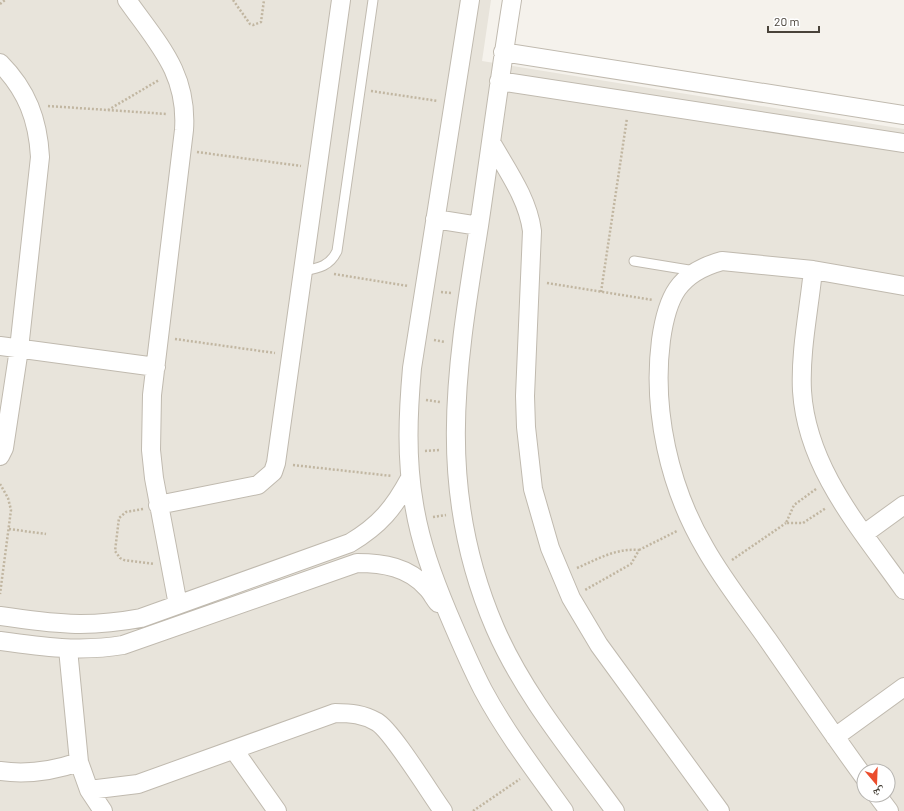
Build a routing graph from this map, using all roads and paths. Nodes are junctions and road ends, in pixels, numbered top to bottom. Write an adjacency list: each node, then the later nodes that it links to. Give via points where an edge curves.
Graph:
1 (6, 0): 9 (path)
2 (127, 0): 12 (street)
3 (233, 0): 4 (path, via 253,25 260,22)
4 (264, 0)
5 (341, 0): 24 (street)
6 (373, 0): 14 (lane)
7 (470, 0): 16 (street)
8 (512, 0): 10 (street)
9 (0, 4)
10 (503, 52): 13 (street); 20 (street)
11 (0, 63): 17 (street, via 12,76)
12 (175, 70): 18 (path); 19 (street, via 181,85)
13 (499, 81): 15 (street); 21 (street)
14 (360, 89): 16 (path); 28 (lane, via 337,251)
15 (629, 101): 22 (street); 35 (path)
16 (453, 104): 25 (street)
17 (30, 105): 18 (path); 42 (street, via 39,138 40,157)
18 (108, 110): 19 (path)
19 (185, 115): 23 (street)
20 (904, 115)
21 (491, 142): 26 (street); 32 (street, via 523,200 531,220)
22 (904, 143)
23 (182, 150): 24 (path); 39 (street)
24 (318, 168): 30 (street)
25 (435, 219): 26 (street); 34 (street)
26 (478, 226): 36 (street)
27 (634, 261): 31 (lane)
28 (325, 266): 30 (lane); 34 (path, via 336,274)
29 (813, 270): 31 (street, via 722,261); 33 (street); 52 (street, via 802,368 802,391 810,437)
30 (303, 271): 43 (street)
31 (696, 271): 37 (street, via 685,280)
32 (530, 281): 35 (path); 67 (street, via 525,396 528,458 541,519)
33 (904, 286)
34 (424, 289): 36 (path); 38 (street)
35 (601, 292): 37 (path)
36 (467, 296): 41 (street)
37 (669, 302): 60 (street, via 664,315 660,351 662,422 672,470)
38 (417, 336): 41 (path); 45 (street)
39 (159, 337): 43 (path); 44 (street)
40 (0, 346): 42 (street)
41 (461, 346): 46 (street)
42 (19, 349): 44 (street); 49 (street, via 4,448)
43 (291, 355): 50 (street)
44 (156, 367): 56 (street, via 151,450)
45 (409, 399): 46 (path); 48 (street)
46 (456, 403): 47 (street)
47 (455, 450): 48 (path); 57 (street)
48 (408, 451): 51 (street)
49 (0, 456)
50 (276, 463): 51 (path); 56 (street, via 270,476 258,485)
51 (410, 478): 58 (street); 71 (street, via 400,498 386,516 370,531 350,543)
52 (828, 481): 54 (street); 59 (path, via 794,505)
53 (0, 484): 61 (path, via 10,504)
54 (840, 499): 59 (path, via 803,523); 63 (street)
55 (904, 505): 63 (street)
56 (158, 506): 65 (street); 65 (path, via 122,515 118,523 115,551 124,560)
57 (460, 513): 58 (path); 89 (street, via 473,569 509,657 541,710)
58 (417, 520): 73 (street, via 433,575)
59 (786, 523): 66 (path)
60 (692, 524): 64 (path); 66 (street)
61 (9, 529): 62 (path); 69 (path)
62 (46, 534)
63 (864, 534): 68 (street)
64 (639, 550): 67 (path, via 618,550); 70 (path, via 634,561 628,566)
65 (170, 566): 71 (street)
66 (718, 570): 77 (street)
67 (561, 576): 70 (street)
68 (904, 590)
69 (0, 594)
70 (571, 598): 90 (street, via 599,645)
71 (178, 605): 72 (street, via 141,618 98,624 54,624)
72 (0, 616)
73 (452, 621): 75 (street, via 426,587 412,575 395,567 376,563 357,564 141,640 105,648); 81 (street, via 484,691)
74 (0, 641): 75 (street)
75 (68, 649): 79 (street)
76 (904, 687): 77 (street)
77 (835, 737): 80 (street)
78 (234, 750): 83 (street, via 138,784); 85 (street); 86 (street, via 335,713 358,713 378,723 388,734)
79 (79, 762): 82 (street, via 42,772); 83 (street)
80 (856, 766)
81 (534, 770): 87 (path); 88 (street)
82 (0, 771)
83 (89, 790): 84 (street)
84 (103, 811)
85 (277, 811)
86 (443, 811)
87 (473, 811)
88 (564, 811)
89 (615, 811)
90 (720, 811)

